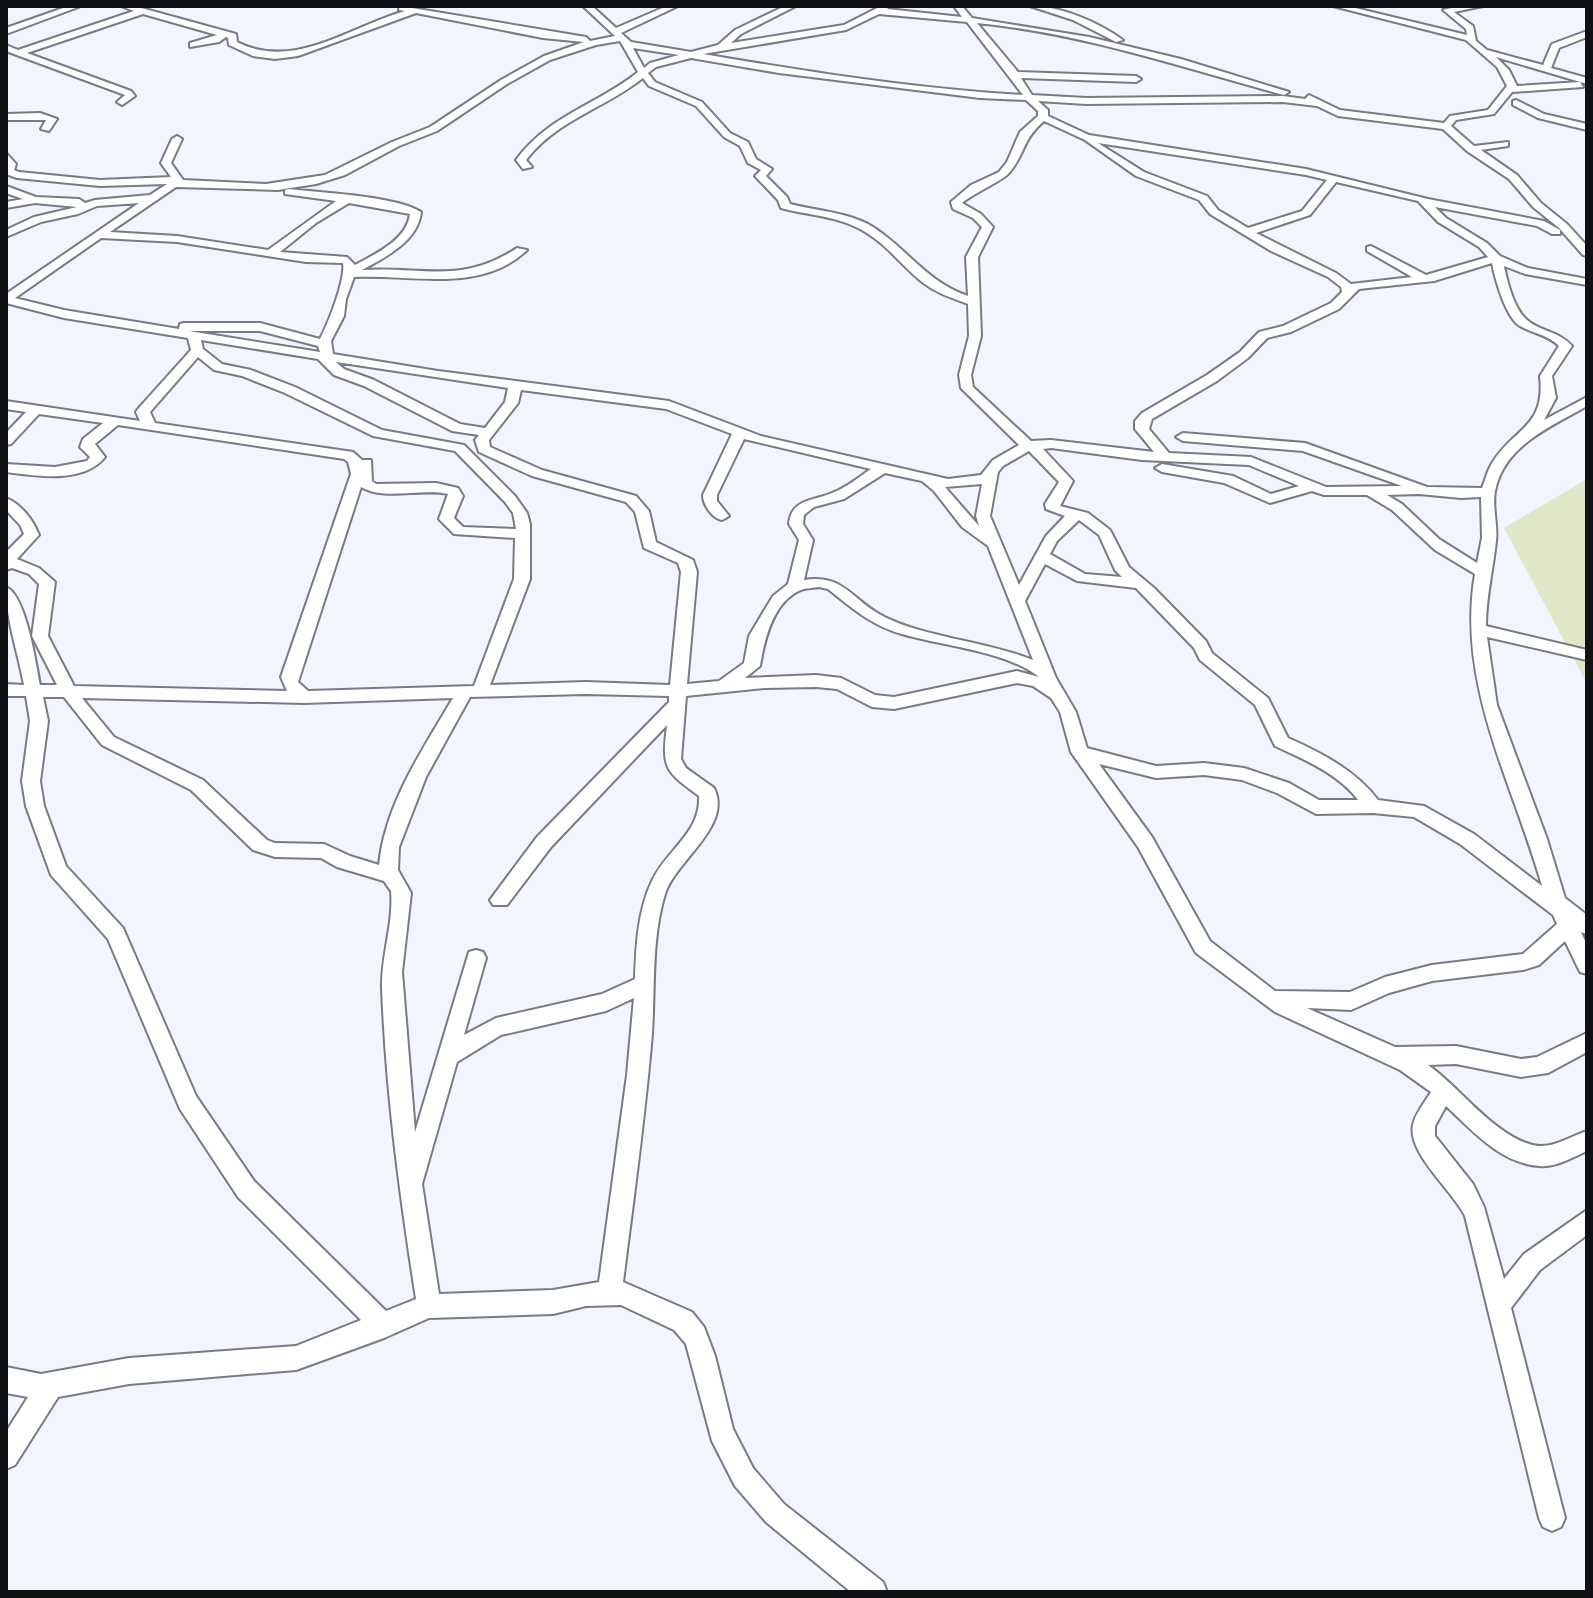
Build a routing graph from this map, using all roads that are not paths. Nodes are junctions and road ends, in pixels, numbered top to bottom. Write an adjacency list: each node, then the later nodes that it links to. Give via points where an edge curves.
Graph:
1 (77, 6): 16 (street)
2 (125, 6): 13 (street)
3 (392, 6): 14 (street)
4 (587, 6): 19 (street)
5 (674, 6): 19 (street)
6 (792, 6): 23 (street, via 743,29)
7 (909, 6): 15 (street)
8 (958, 6): 15 (street)
9 (1034, 6): 27 (street, via 1076,18)
10 (1337, 6): 22 (street, via 1411,22)
11 (1479, 6): 22 (street, via 1447,10 1469,27)
12 (882, 9): 15 (street); 23 (street, via 846,27)
13 (142, 11): 17 (street); 25 (street)
14 (414, 11): 17 (street, via 286,57 249,53); 20 (street)
15 (967, 19): 27 (street); 30 (street)
16 (6, 31)
17 (224, 34): 21 (street)
18 (1587, 34): 28 (street, via 1555,46)
19 (623, 38): 20 (street); 26 (street); 29 (street)
20 (598, 41): 51 (street, via 535,62 434,129)
21 (193, 45)
22 (1475, 45): 28 (street); 34 (street, via 1506,71)
23 (721, 47): 26 (street)
24 (6, 48): 25 (street)
25 (17, 53): 36 (street, via 130,94)
26 (686, 56): 29 (street); 35 (street)
27 (1158, 56): 37 (street)
28 (1546, 69): 32 (street)
29 (642, 71): 50 (street, via 619,92 574,112 542,136 521,160); 76 (street, via 655,86 699,104 727,135 744,143 751,160 767,169 760,176 785,206 851,220 899,251 927,283)
30 (1015, 75): 31 (street); 35 (street)
31 (1136, 79)
32 (1587, 84): 33 (street)
33 (1528, 88): 34 (street); 38 (street)
34 (1510, 89): 39 (street)
35 (1030, 99): 37 (street); 41 (street, via 1043,109)
36 (122, 102)
37 (1318, 103): 42 (street, via 1338,113)
38 (1516, 103): 39 (street); 43 (street, via 1541,116)
39 (1491, 112): 42 (street, via 1453,118)
40 (6, 117): 44 (street, via 52,119)
41 (1040, 120): 45 (street); 76 (street, via 1023,134 1003,174 956,202 988,227 972,257)
42 (1446, 126): 48 (street)
43 (1587, 127)
44 (46, 129)
45 (1083, 137): 53 (street); 64 (street, via 1140,174 1203,198 1214,212)
46 (177, 139): 54 (street, via 166,163)
47 (1504, 144): 48 (street)
48 (1471, 149): 69 (street, via 1513,177)
49 (6, 156): 52 (street, via 9,173)
50 (527, 167)
51 (334, 176): 55 (street, via 295,186); 58 (street, via 325,190)
52 (53, 178): 54 (street); 60 (street, via 77,188)
53 (1334, 178): 61 (street); 64 (street, via 1306,213)
54 (178, 182): 55 (street); 57 (street)
55 (249, 187): 58 (street)
56 (6, 189): 59 (street)
57 (157, 195): 63 (street); 66 (street)
58 (341, 199): 70 (street); 72 (street, via 409,209 417,217 395,245)
59 (35, 200): 60 (street); 62 (street)
60 (69, 202): 63 (street, via 80,203)
61 (1427, 202): 69 (street, via 1540,223); 71 (street, via 1442,220)
62 (6, 205)
63 (83, 209): 65 (street, via 38,219)
64 (1250, 231): 75 (street, via 1294,260 1322,269)
65 (6, 234)
66 (99, 235): 70 (street, via 177,239); 77 (street, via 6,299)
67 (1371, 249): 73 (street)
68 (521, 250): 72 (street, via 492,270 471,275)
69 (1587, 253)
70 (270, 254): 72 (street, via 347,260)
71 (1496, 258): 73 (street); 74 (street, via 1525,271); 88 (street, via 1503,287 1521,322 1566,346 1547,372 1549,398)
72 (350, 273): 79 (street)
73 (1424, 279): 75 (street, via 1363,284)
74 (1587, 282)
75 (1348, 292): 93 (street, via 1335,306 1263,335 1212,378 1147,416 1142,429)
76 (972, 301): 91 (street, via 975,336 967,388)
77 (153, 329): 78 (street); 79 (street, via 260,327)
78 (196, 343): 79 (street); 85 (street, via 143,412); 105 (street, via 218,367 276,384 363,427 394,438 459,448 520,513)
79 (325, 352): 80 (street); 86 (street, via 339,372 457,428)
80 (515, 386): 86 (street, via 511,403); 87 (street, via 669,405)
81 (1587, 401): 88 (street)
82 (6, 405): 83 (street)
83 (36, 409): 84 (street); 90 (street)
84 (116, 420): 85 (street); 94 (street, via 88,442 98,457 93,464 75,470)
85 (149, 425): 92 (street)
86 (486, 432): 124 (street, via 482,446 498,456 537,473 631,499 642,511 649,545 685,560 689,572)
87 (740, 432): 95 (street); 104 (street, via 710,495)
88 (1531, 433): 101 (street, via 1498,465)
89 (1183, 437): 99 (street, via 1305,447)
90 (6, 441)
91 (1030, 446): 93 (street, via 1051,444); 96 (street); 103 (street, via 1066,481 1052,507)
92 (343, 455): 105 (street, via 364,459 365,483 373,488 453,491 456,496 446,519 459,531); 123 (street, via 355,460 358,474 289,677)
93 (1164, 463): 98 (street, via 1257,462); 98 (street, via 1224,478 1270,499)
94 (6, 468)
95 (881, 469): 97 (street); 111 (street, via 797,514 796,524 806,540)
96 (991, 472): 97 (street, via 962,484); 106 (street, via 983,516)
97 (929, 481): 106 (street, via 967,524)
98 (1311, 487): 100 (street)
99 (1428, 491): 100 (street); 101 (street)
100 (1360, 492): 109 (street, via 1396,504 1429,539)
101 (1488, 492): 109 (street, via 1489,538)
102 (6, 502): 108 (street, via 32,535)
103 (1076, 514): 107 (street); 110 (street, via 1106,534 1123,570)
104 (722, 516)
105 (523, 534): 121 (street, via 522,579)
106 (991, 540): 113 (street)
107 (1042, 556): 110 (street, via 1082,578); 113 (street)
108 (7, 562): 120 (street, via 34,571 47,582 40,636)
109 (1481, 571): 114 (street)
110 (1141, 584): 126 (street, via 1206,656 1262,702 1281,742 1357,785)
111 (795, 586): 116 (street, via 825,582 874,618); 117 (street, via 778,600 762,627 751,668)
112 (6, 592): 118 (street, via 22,632)
113 (1017, 602): 116 (street)
114 (1479, 630): 115 (street); 129 (street, via 1489,705)
115 (1587, 655)
116 (1045, 671): 122 (street)
117 (718, 687): 122 (street, via 828,681 872,701 894,703 1017,677); 124 (street)
118 (33, 689): 119 (street); 120 (street); 144 (street, via 39,721 31,781 58,870 116,934 188,1102 246,1189)
119 (6, 690)
120 (68, 691): 123 (street); 127 (street, via 108,741 197,785 260,845 324,851)
121 (472, 691): 123 (street); 124 (street, via 637,688); 127 (street, via 406,800 390,849)
122 (1057, 694): 125 (street, via 1072,720)
123 (304, 697)
124 (678, 698): 128 (street, via 544,842); 132 (street, via 673,764 708,793 708,813 657,888)
125 (1080, 752): 126 (street, via 1156,772 1204,769 1244,774 1316,807); 133 (street, via 1145,842 1203,947)
126 (1373, 806): 129 (street, via 1435,818)
127 (389, 875): 139 (street, via 401,893 392,983)
128 (500, 900)
129 (1568, 916): 131 (street); 133 (street, via 1532,959 1523,962 1432,973 1351,1001)
130 (476, 958): 136 (street)
131 (1587, 966)
132 (645, 983): 136 (street, via 606,1002 496,1027); 141 (street)
133 (1268, 997): 135 (street)
134 (1587, 1042): 135 (street, via 1540,1066 1521,1068 1456,1055)
135 (1395, 1056): 137 (street)
136 (447, 1057): 139 (street)
137 (1444, 1090): 138 (street, via 1505,1146 1539,1156); 142 (street, via 1424,1125 1424,1136 1476,1215)
138 (1587, 1141)
139 (410, 1188): 143 (street)
140 (1587, 1221): 142 (street, via 1532,1262)
141 (610, 1293): 143 (street, via 553,1302); 149 (street, via 622,1293 683,1321 703,1356 721,1432 744,1477 775,1513)
142 (1499, 1304): 148 (street)
143 (429, 1306): 144 (street)
144 (384, 1326): 146 (street, via 296,1358 129,1371)
145 (6, 1380): 146 (street)
146 (50, 1386): 147 (street)
147 (6, 1456)
148 (1552, 1518)
149 (873, 1592)

